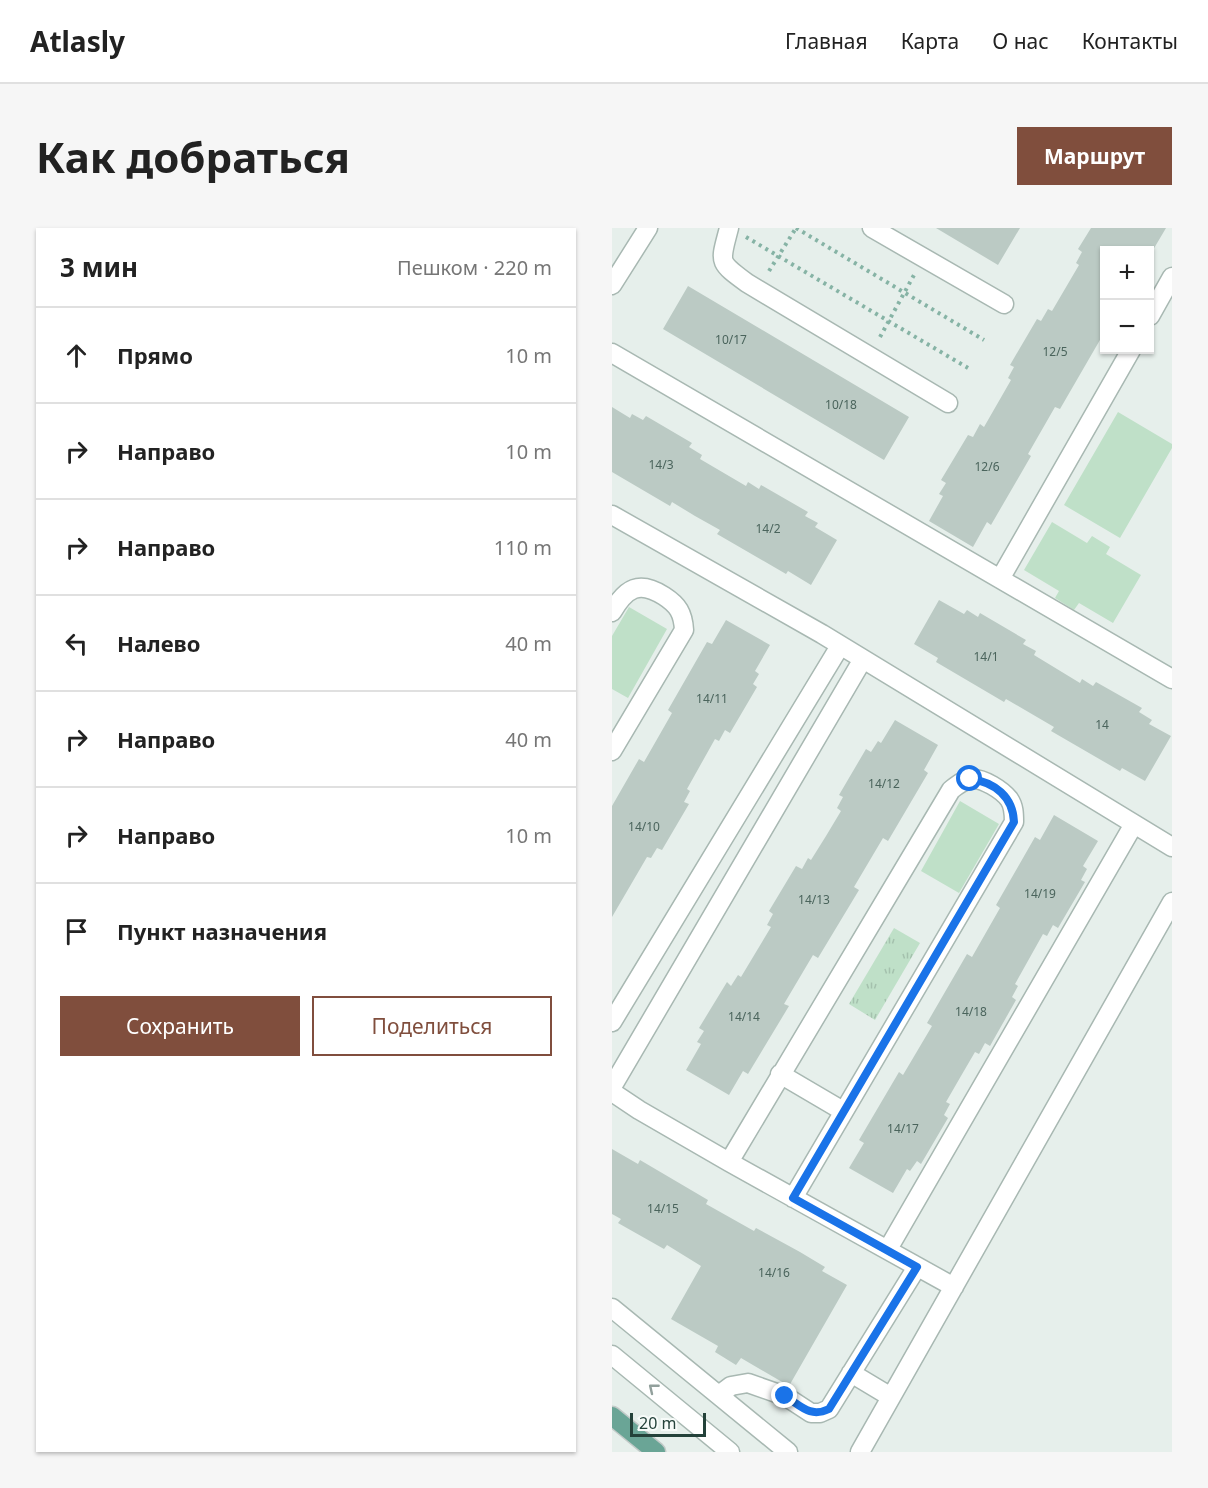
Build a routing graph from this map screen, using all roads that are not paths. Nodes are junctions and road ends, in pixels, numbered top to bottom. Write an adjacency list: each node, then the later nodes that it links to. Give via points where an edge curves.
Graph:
1 (648, 228): 5 (street)
2 (872, 228): 6 (street)
3 (735, 231): 10 (street, via 722,257 724,266)
4 (1172, 277): 7 (street)
5 (612, 285)
6 (1004, 304)
7 (1154, 308)
8 (612, 353): 12 (street)
9 (1129, 354): 12 (street)
10 (948, 403)
11 (612, 515): 14 (street)
12 (1000, 579): 16 (street)
13 (612, 612): 17 (street, via 629,591 652,588 679,607 684,630)
14 (840, 646): 15 (street); 21 (street)
15 (863, 659): 18 (street); 23 (street)
16 (1172, 679)
17 (612, 752)
18 (1134, 824): 19 (street); 28 (street)
19 (1172, 848)
20 (1172, 902): 30 (street)
21 (612, 1022)
22 (780, 1074): 25 (street); 25 (street, via 951,790 970,779 982,780 1009,799 1014,822); 26 (street)
23 (612, 1087)
24 (612, 1092): 26 (street)
25 (843, 1112): 27 (street)
26 (729, 1162): 27 (street)
27 (793, 1198): 28 (street)
28 (888, 1249): 29 (street)
29 (917, 1267): 30 (street); 33 (street)
30 (954, 1287): 35 (street)
31 (612, 1308): 34 (street)
32 (612, 1355): 38 (street, one-way to 32)
33 (851, 1373): 34 (street, via 829,1409 820,1413 811,1413 785,1396 748,1383 731,1386); 35 (street)
34 (719, 1395): 39 (street)
35 (891, 1397): 40 (street)
36 (612, 1416): 37 (main road)
37 (656, 1452)
38 (730, 1452)
39 (788, 1452)
40 (860, 1452)

